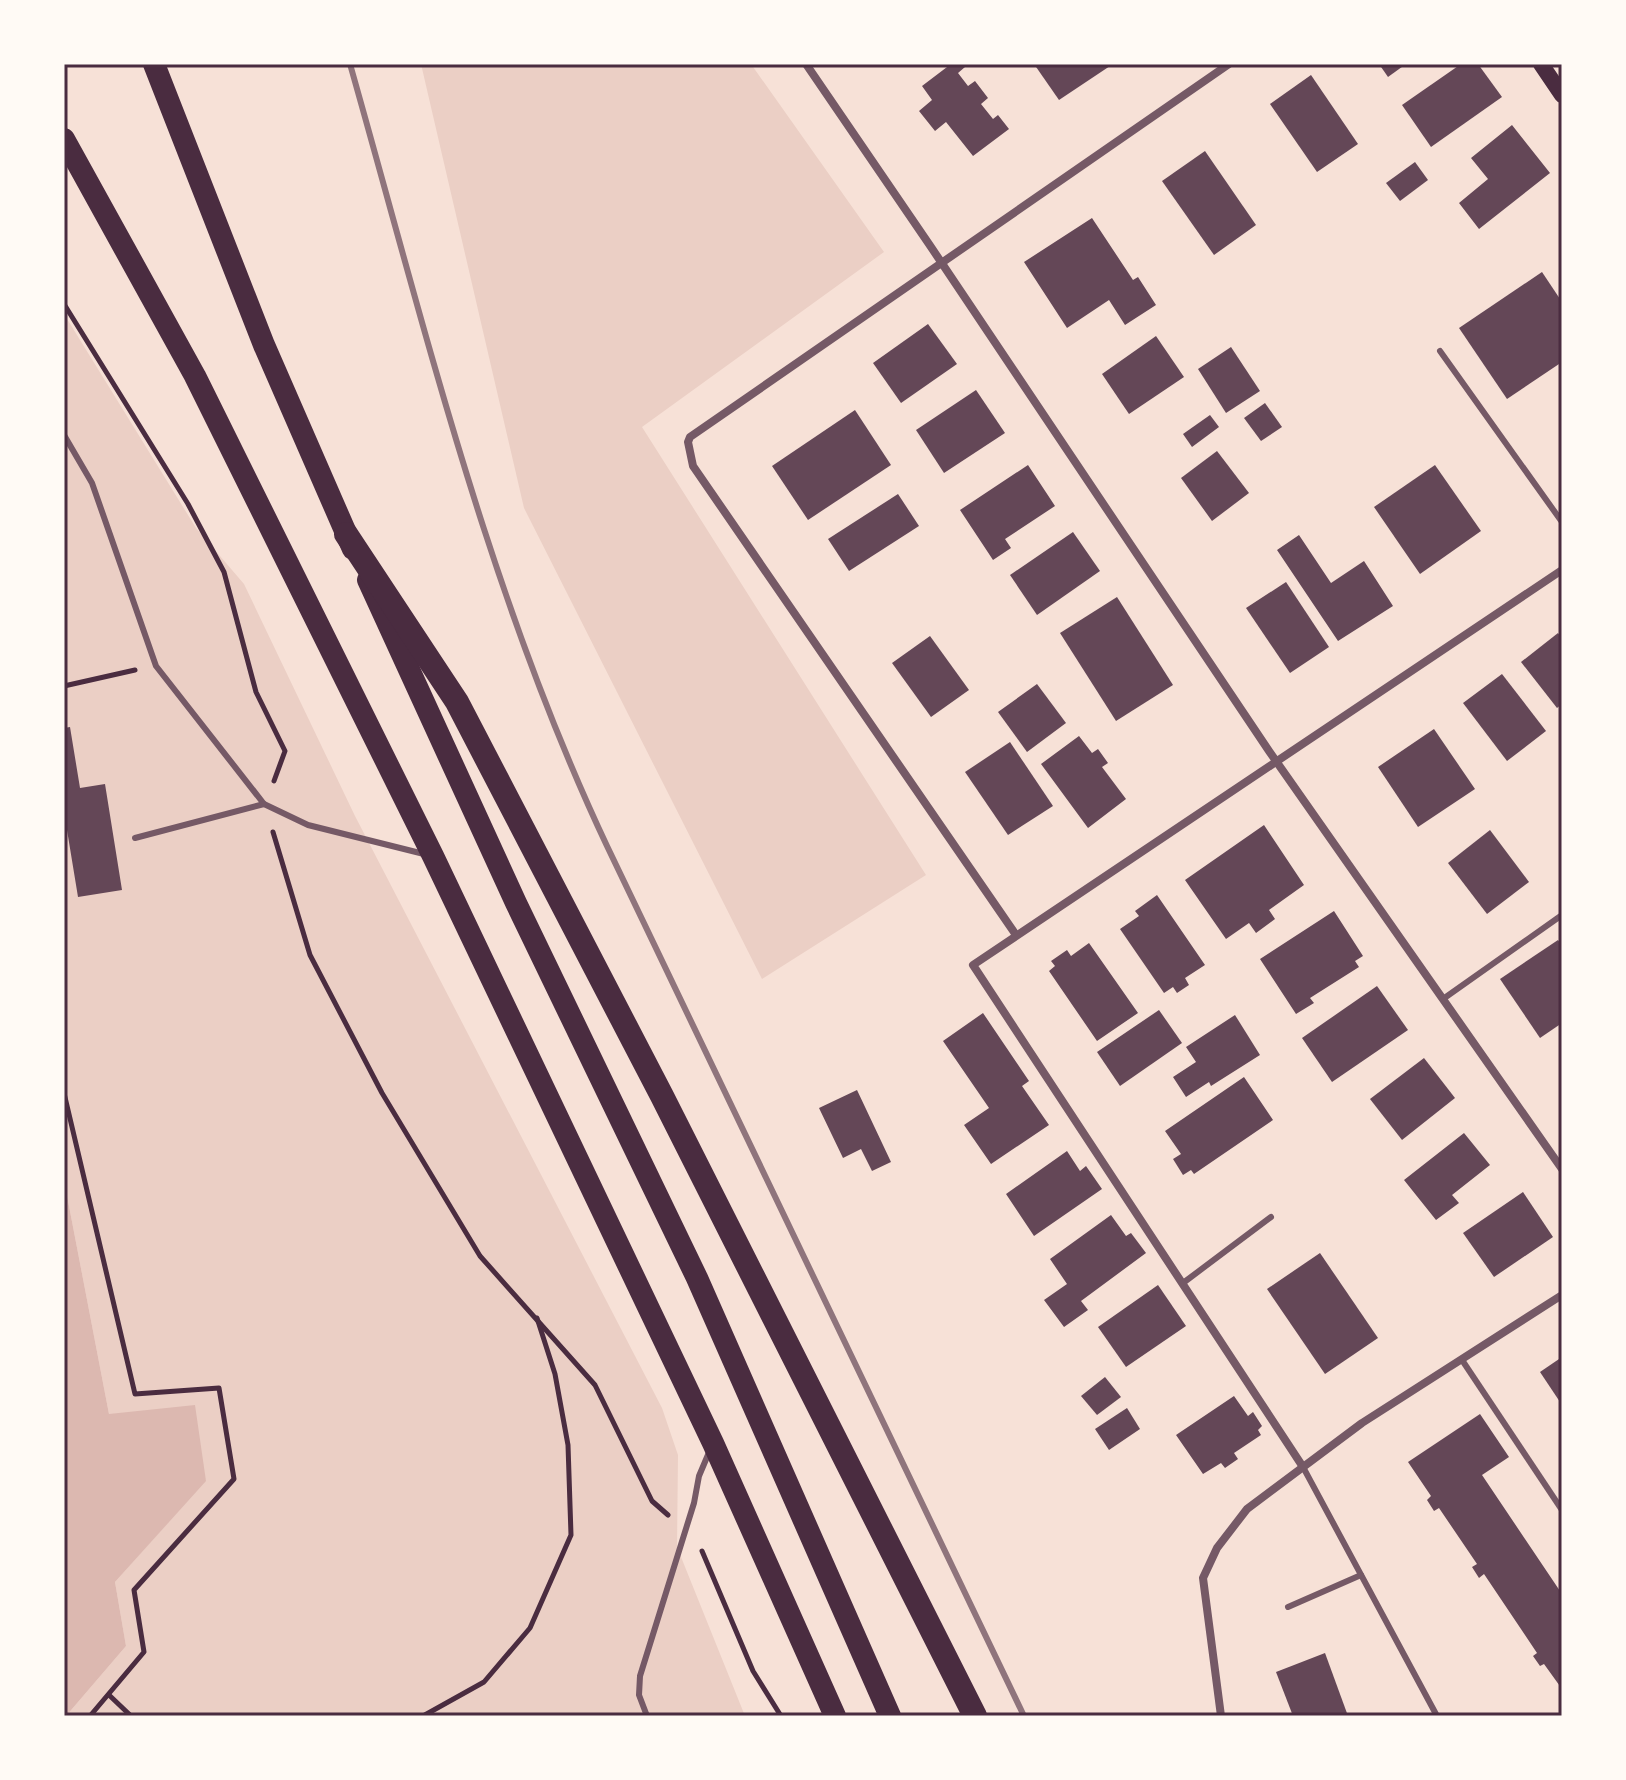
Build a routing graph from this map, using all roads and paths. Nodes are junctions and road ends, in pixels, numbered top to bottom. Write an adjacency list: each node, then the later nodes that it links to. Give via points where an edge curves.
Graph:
1 (154, 64): 12 (highway, via 259,332)
2 (806, 64): 7 (street)
3 (1229, 64): 7 (street)
4 (1541, 64): 5 (main road)
5 (1562, 95)
6 (64, 139): 19 (highway, via 201,388)
7 (942, 263): 16 (street); 21 (street, via 688,442 693,466)
8 (64, 304): 17 (path, via 224,572 256,692 285,751)
9 (1440, 351): 11 (lane)
10 (64, 435): 14 (lane, via 92,483)
11 (1562, 522)
12 (346, 534): 44 (highway, via 493,856 697,1278); 45 (highway, via 457,702)
13 (1562, 570): 16 (street)
14 (156, 666): 15 (path); 17 (lane)
15 (64, 686)
16 (1276, 761): 21 (street); 22 (street)
17 (264, 804): 18 (lane); 19 (lane, via 308,825); 28 (path, via 310,955 382,1093 480,1256)
18 (135, 838)
19 (433, 856): 30 (highway)
20 (1562, 915): 22 (lane)
21 (1016, 935): 26 (street, via 973,965)
22 (1443, 999): 24 (street)
23 (64, 1093): 37 (path, via 135,1394 219,1388 234,1479 134,1590 144,1652)
24 (1562, 1169)
25 (1271, 1217): 26 (lane)
26 (1183, 1283): 31 (street)
27 (1562, 1295): 29 (street)
28 (535, 1315): 33 (path, via 595,1385 652,1501); 40 (path, via 555,1374 568,1445 571,1535 530,1628 484,1682)
29 (1462, 1360): 31 (street); 32 (lane)
30 (713, 1443): 41 (lane, via 640,1676 639,1695); 43 (highway)
31 (1303, 1467): 35 (lane); 46 (street, via 1247,1509 1217,1548 1203,1578)
32 (1562, 1510)
33 (668, 1516)
34 (695, 1543): 42 (path, via 706,1556 753,1671)
35 (1361, 1575): 36 (lane); 47 (lane)
36 (1288, 1607)
37 (109, 1695): 38 (path); 39 (path)
38 (90, 1716)
39 (131, 1716)
40 (423, 1716)
41 (647, 1716)
42 (781, 1716)
43 (835, 1716)
44 (890, 1716)
45 (975, 1716)
46 (1221, 1716)
47 (1437, 1716)

